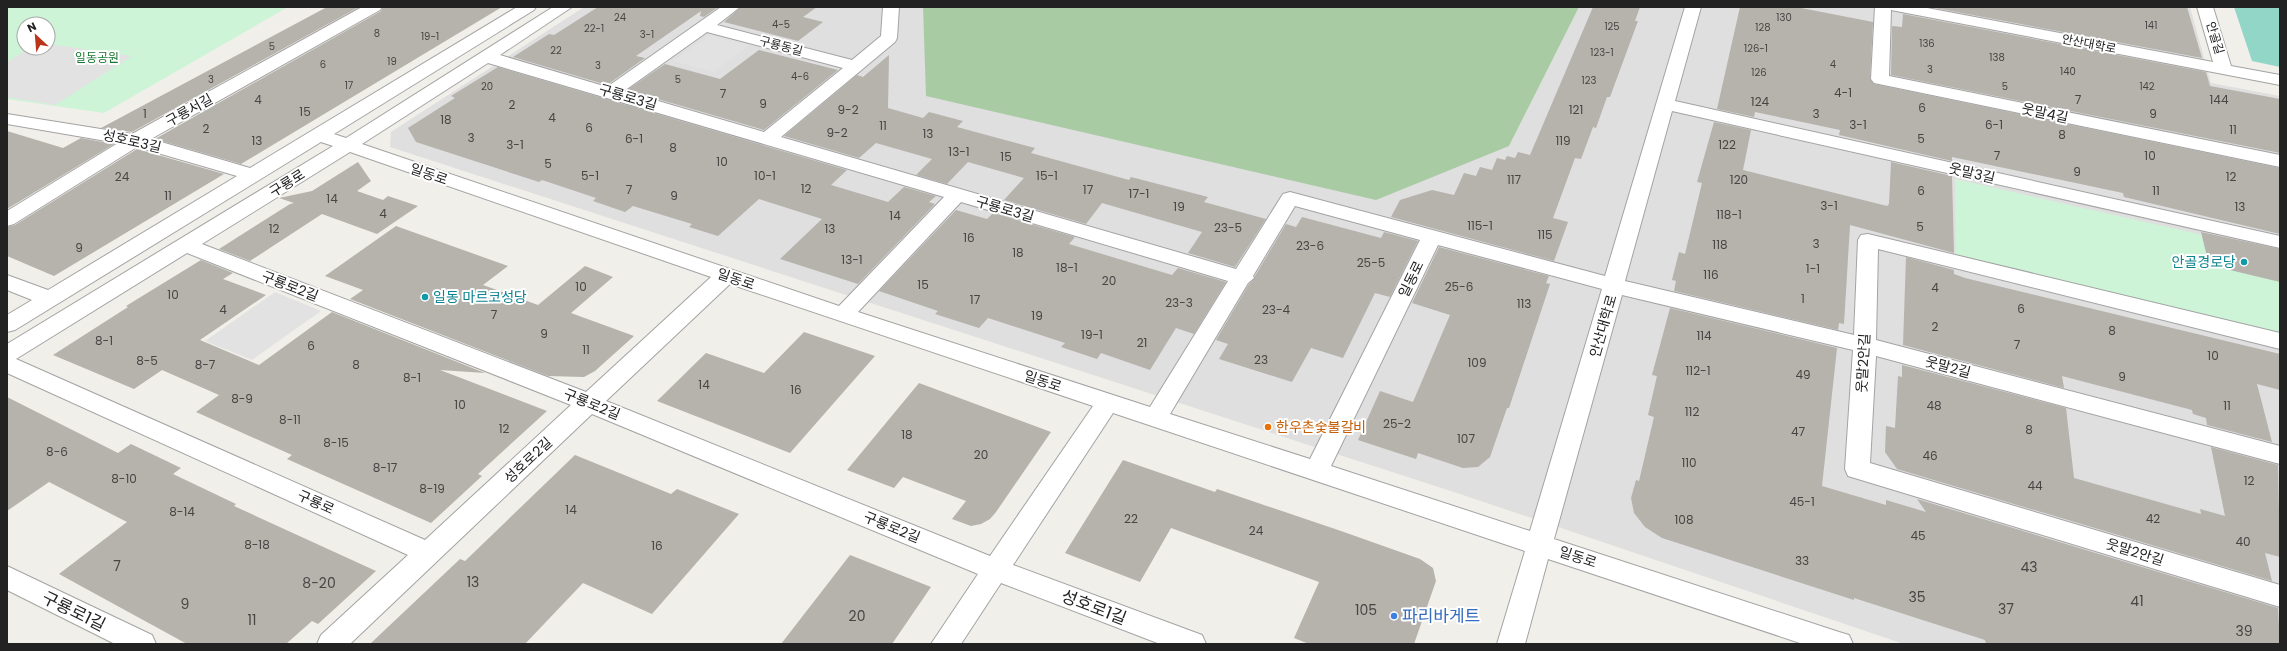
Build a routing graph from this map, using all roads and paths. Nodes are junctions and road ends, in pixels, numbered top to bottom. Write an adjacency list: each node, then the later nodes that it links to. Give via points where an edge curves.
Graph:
1 (374, 7): 20 (street, 구룡서길)
2 (528, 7): 18 (street, 구룡로)
3 (564, 7): 11 (street, 구룡로)
4 (732, 7): 10 (street)
5 (891, 7): 12 (street, via 889,38)
6 (1693, 7): 16 (street, 안산대학로)
7 (1883, 7): 22 (street, 웃말4길, via 1880,79)
8 (1897, 7): 13 (street, 안산대학로)
9 (2206, 7): 13 (street, 안골길)
10 (705, 27): 12 (street, 구룡동길); 15 (street)
11 (487, 57): 15 (street, 구룡로3길); 21 (street, 구룡로)
12 (856, 66): 19 (street)
13 (2224, 70): 14 (street, 안산대학로)
14 (2280, 80)
15 (611, 92): 19 (street, 구룡로3길)
16 (1665, 104): 27 (street, 웃말3길); 32 (street, 안산대학로)
17 (7, 118): 20 (street, 성호로3길)
18 (319, 135): 21 (street, 일동로); 23 (street, 구룡로)
19 (768, 138): 24 (street, 구룡로3길)
20 (135, 140): 23 (street, 성호로3길); 25 (street, 구룡서길)
21 (346, 146): 28 (street, 구룡로); 29 (street, 일동로)
22 (2280, 161)
23 (254, 175): 33 (street, 구룡로)
24 (957, 195): 30 (street, 구룡로3길); 34 (street)
25 (7, 220)
26 (1432, 236): 30 (street, 웃말2길, via 1290,198); 32 (street, 웃말2길); 44 (street, 일동로)
27 (2280, 242)
28 (186, 245): 38 (street, 구룡로); 40 (street, 구룡로2길)
29 (726, 275): 34 (street, 일동로); 40 (street, 성호로2길)
30 (1242, 278): 42 (street)
31 (7, 282): 33 (street)
32 (1615, 286): 37 (street, 웃말2길); 45 (street, 안산대학로)
33 (50, 299): 35 (street, 구룡로)
34 (843, 315): 41 (street, 일동로)
35 (7, 325)
36 (2280, 341): 37 (street, 웃말2안길, via 1868,240)
37 (1865, 345): 43 (street, 웃말2길); 49 (street, 웃말2안길, via 1857,469)
38 (7, 354)
39 (7, 364): 46 (street, 구룡로)
40 (589, 403): 46 (street, 성호로2길); 47 (street, 구룡로2길)
41 (1108, 403): 42 (street, 일동로); 47 (street)
42 (1155, 418): 44 (street, 일동로)
43 (2280, 455)
44 (1316, 472): 45 (street, 일동로)
45 (1539, 544): 54 (street, 안산대학로); 55 (street, 일동로)
46 (427, 552): 51 (street, 성호로2길)
47 (995, 569): 52 (street); 53 (street, 성호로1길)
48 (7, 577): 50 (street, 구룡로1길)
49 (2280, 596)
50 (142, 644)
51 (330, 644)
52 (945, 644)
53 (1192, 644)
54 (1511, 644)
55 (1839, 644)

